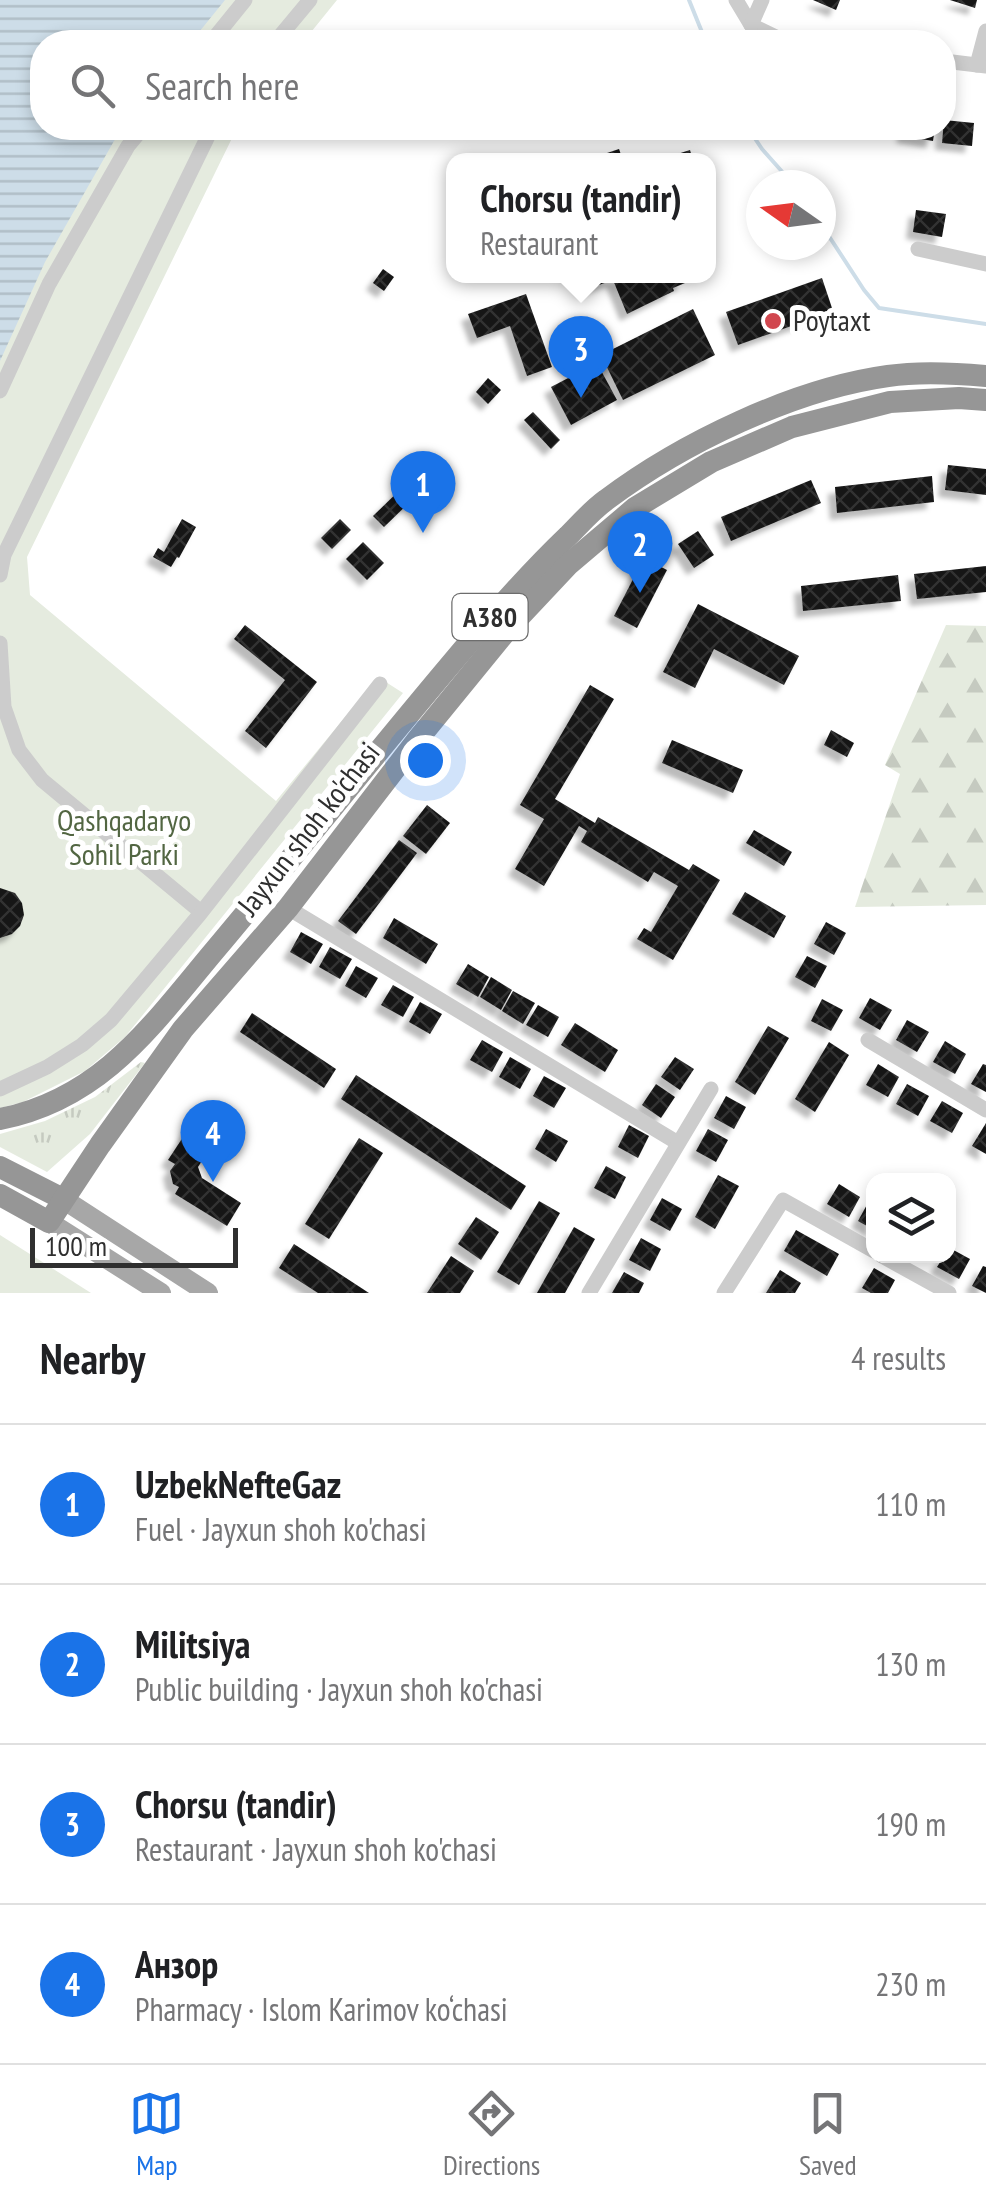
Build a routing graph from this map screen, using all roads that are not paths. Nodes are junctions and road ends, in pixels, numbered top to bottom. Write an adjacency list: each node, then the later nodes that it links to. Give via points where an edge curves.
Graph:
1 (246, 0): 6 (street)
2 (310, 0): 7 (street)
3 (736, 0): 5 (street)
4 (762, 0): 5 (street)
5 (751, 25): 8 (street)
6 (222, 30)
7 (285, 30)
8 (761, 30)
9 (986, 31): 11 (street)
10 (956, 62): 11 (street)
11 (981, 65)
12 (133, 140): 17 (street, via 49,284)
13 (206, 140): 19 (street)
14 (918, 248): 15 (street)
15 (986, 264)
16 (986, 376): 25 (highway, Jayxun shoh ko'chasi / A380, via 887,376 774,407 692,446 603,502 494,614)
17 (0, 391)
18 (986, 400): 23 (highway, Jayxun shoh ko'chasi / A380, via 890,402 792,427 711,462 635,508 568,564 507,630)
19 (2, 554): 20 (street)
20 (0, 575)
21 (0, 643): 24 (street, via 4,707 19,750 42,780)
22 (380, 684): 24 (street)
23 (288, 908): 26 (highway, Jayxun shoh ko'chasi / A380); 32 (street)
24 (201, 912): 28 (street, via 82,1045)
25 (164, 1010): 26 (highway); 31 (highway, Jayxun shoh ko'chasi / A380, via 122,1058 90,1082 54,1103)
26 (183, 1029): 34 (highway, Jayxun shoh ko'chasi / A380)
27 (868, 1040): 30 (street)
28 (0, 1088)
29 (711, 1088): 32 (street)
30 (986, 1110)
31 (0, 1119)
32 (678, 1144): 41 (street)
33 (0, 1166): 34 (highway)
34 (63, 1199): 36 (highway, Jayxun shoh ko'chasi / A380); 40 (main road)
35 (10, 1200): 36 (highway)
36 (49, 1222): 39 (main road)
37 (866, 1247): 42 (street, via 783,1200)
38 (895, 1263): 43 (street)
39 (161, 1293)
40 (208, 1293)
41 (589, 1293)
42 (724, 1293)
43 (949, 1293)

